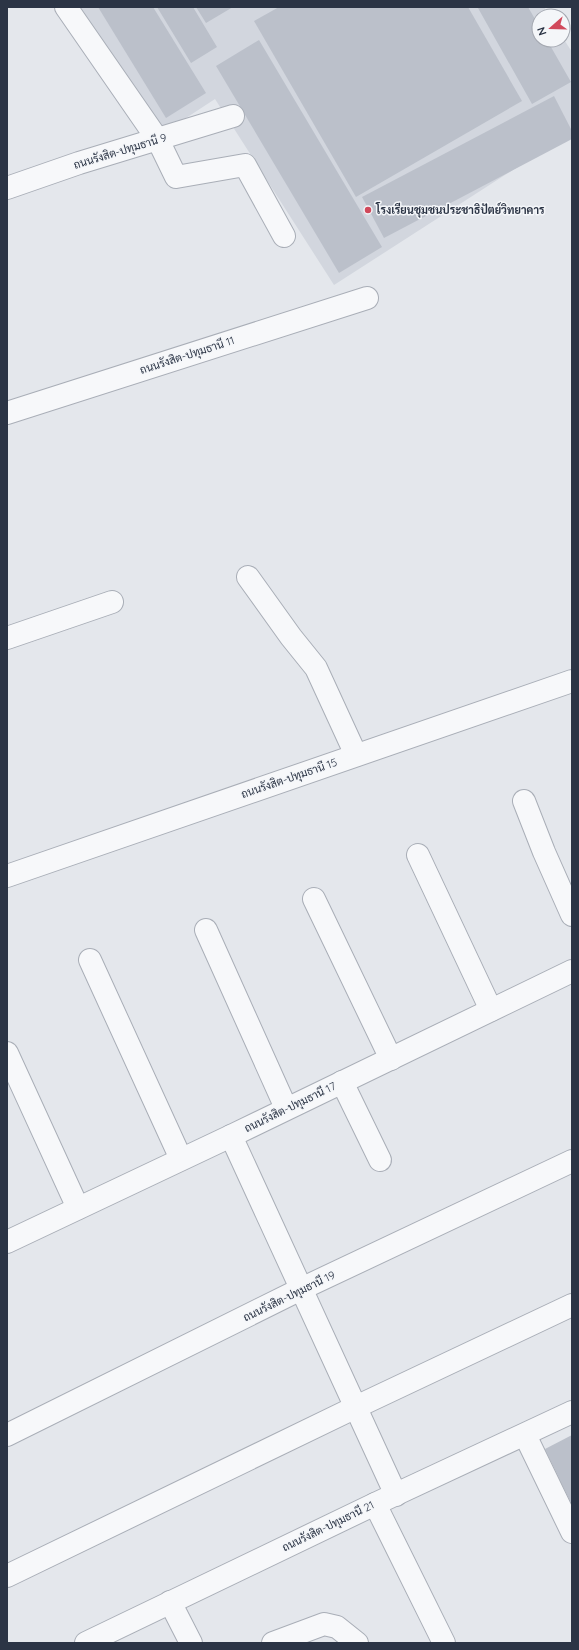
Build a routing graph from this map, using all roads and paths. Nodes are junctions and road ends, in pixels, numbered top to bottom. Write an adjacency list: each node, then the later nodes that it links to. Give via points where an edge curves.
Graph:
1 (66, 7): 3 (street)
2 (233, 116): 3 (street, ถนนรังสิต-ปทุมธานี 9)
3 (158, 140): 4 (street, ถนนรังสิต-ปทุมธานี 9, via 79,163); 5 (street, via 176,177 245,165)
4 (7, 188)
5 (284, 236)
6 (367, 298): 7 (street, ถนนรังสิต-ปทุมธานี 11)
7 (7, 413)
8 (248, 577): 12 (street, via 316,668)
9 (112, 602): 10 (street)
10 (7, 638)
11 (572, 681): 12 (street, ถนนรังสิต-ปทุมธานี 15)
12 (356, 755): 15 (street, ถนนรังสิต-ปทุมธานี 15)
13 (524, 801): 17 (street)
14 (418, 855): 21 (street)
15 (7, 876)
16 (314, 899): 23 (street)
17 (572, 915)
18 (206, 930): 25 (street)
19 (90, 960): 27 (street)
20 (572, 971): 21 (street, ถนนรังสิต-ปทุมธานี 17)
21 (491, 1010): 23 (street, ถนนรังสิต-ปทุมธานี 17)
22 (7, 1053): 30 (street)
23 (391, 1059): 24 (street, ถนนรังสิต-ปทุมธานี 17)
24 (342, 1082): 25 (street, ถนนรังสิต-ปทุมธานี 17); 28 (street)
25 (286, 1108): 26 (street, ถนนรังสิต-ปทุมธานี 17)
26 (231, 1136): 27 (street, ถนนรังสิต-ปทุมธานี 17); 32 (street)
27 (181, 1159): 30 (street, ถนนรังสิต-ปทุมธานี 17)
28 (380, 1160)
29 (572, 1161): 32 (street, ถนนรังสิต-ปทุมธานี 19)
30 (78, 1208): 31 (street, ถนนรังสิต-ปทุมธานี 17)
31 (7, 1242)
32 (302, 1289): 34 (street); 36 (street, ถนนรังสิต-ปทุมธานี 19)
33 (572, 1305): 34 (street)
34 (356, 1407): 38 (street); 41 (street)
35 (572, 1412): 37 (street, ถนนรังสิต-ปทุมธานี 21)
36 (7, 1435)
37 (525, 1435): 38 (street, ถนนรังสิต-ปทุมธานี 21); 40 (street)
38 (396, 1494): 39 (street, ถนนรังสิต-ปทุมธานี 21)
39 (375, 1504): 42 (street, ถนนรังสิต-ปทุมธานี 21); 47 (street)
40 (572, 1532)
41 (7, 1576)
42 (170, 1602): 43 (street, ถนนรังสิต-ปทุมธานี 21); 44 (street)
43 (86, 1643)
44 (191, 1643)
45 (273, 1643): 46 (street, via 324,1624 337,1627)
46 (357, 1643)
47 (444, 1643)

